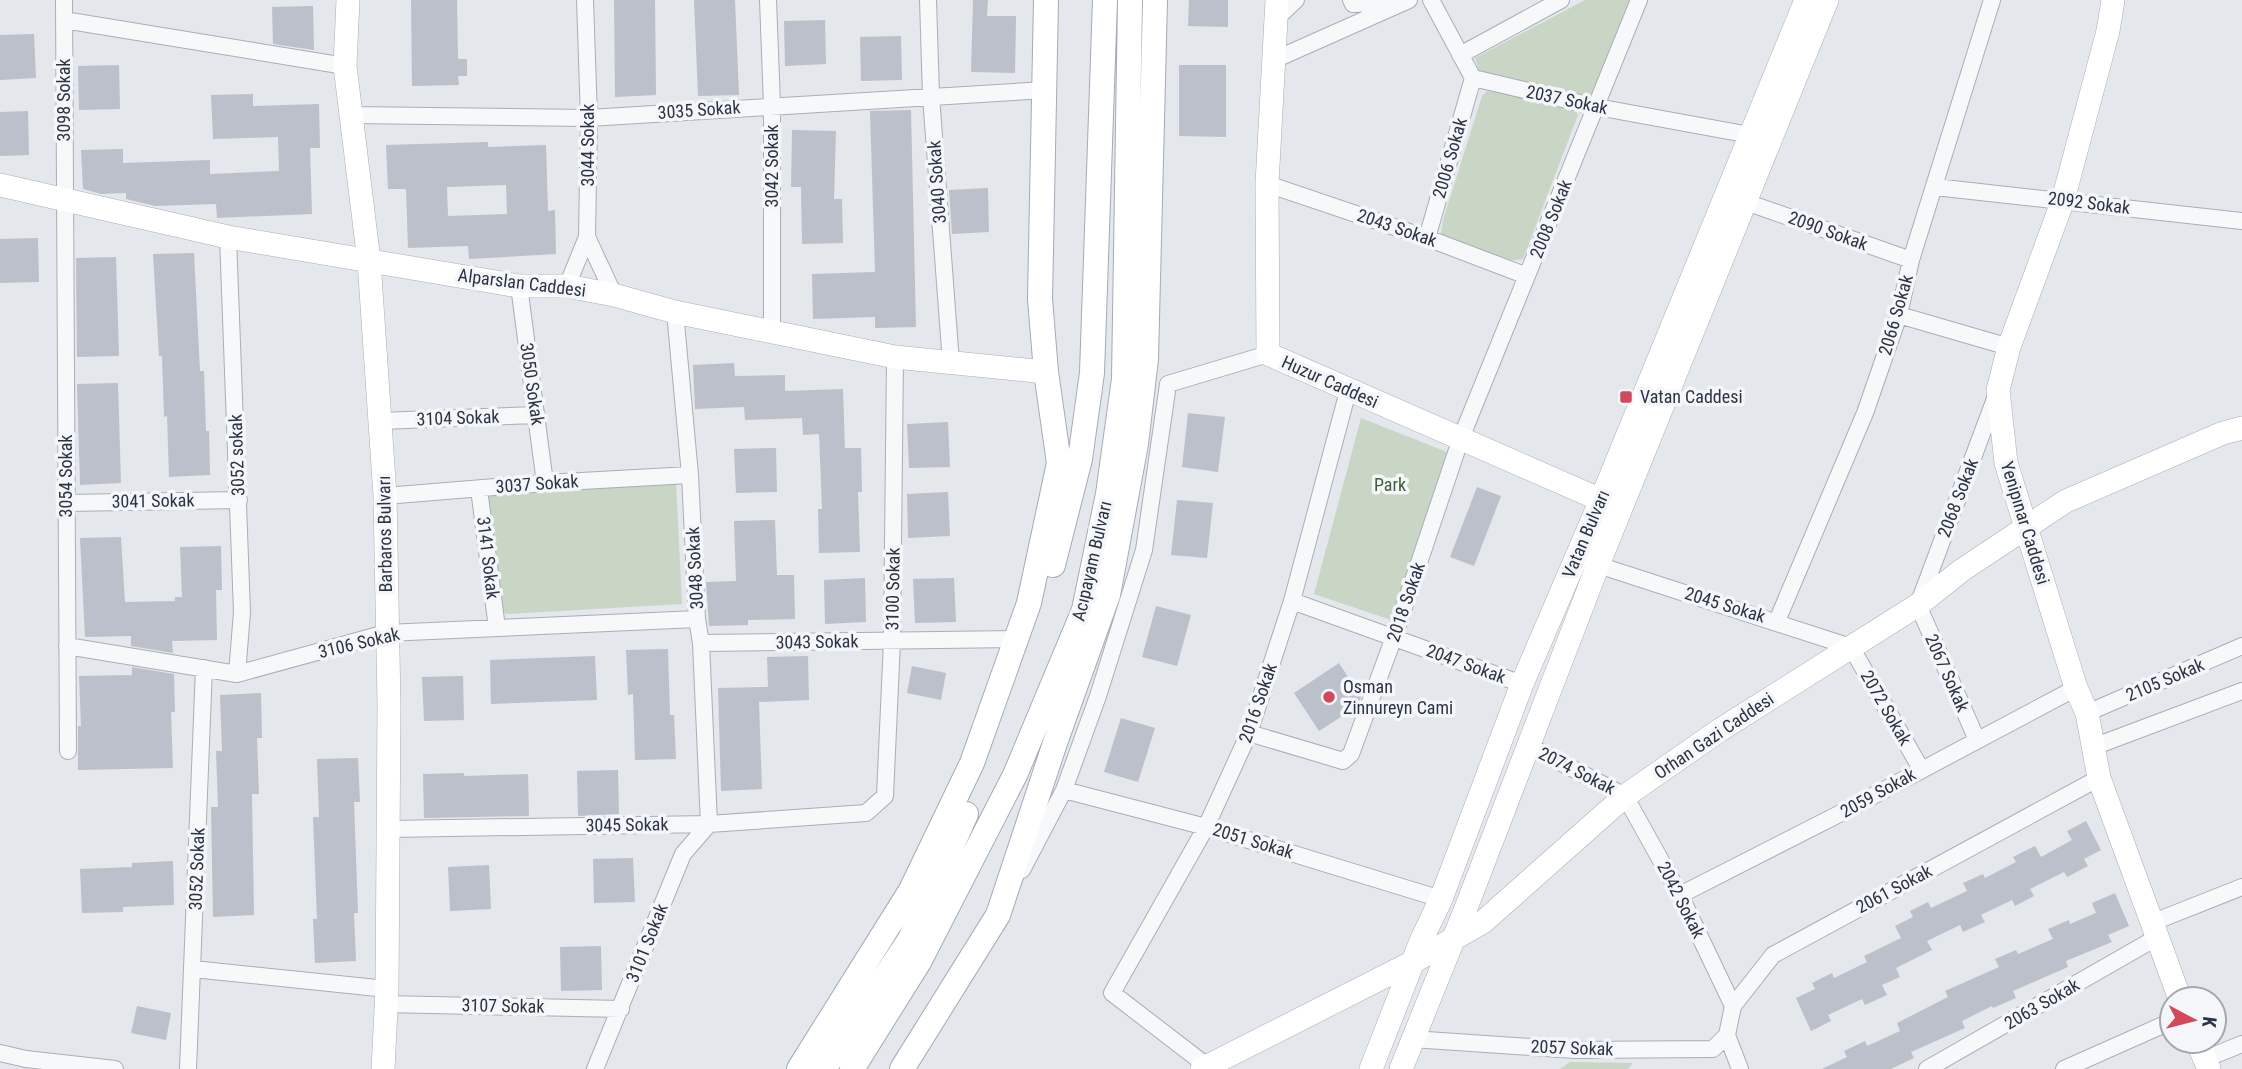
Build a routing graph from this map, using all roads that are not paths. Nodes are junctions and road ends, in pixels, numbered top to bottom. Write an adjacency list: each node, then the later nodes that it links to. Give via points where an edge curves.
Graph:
1 (64, 0): 21 (street, 3098 Sokak)
2 (348, 0): 24 (street, Barbaros Bulvarı)
3 (585, 0): 31 (street, 3044 Sokak)
4 (768, 0): 28 (street, 3042 Sokak)
5 (928, 0): 27 (street, 3040 Sokak)
6 (1046, 0): 26 (main road)
7 (1105, 0): 130 (main road, Acıpayam Bulvarı, via 1093,373 1080,459 1033,645 985,771 910,939)
8 (1130, 0): 131 (main road, Acıpayam Bulvarı, via 1124,379 1108,494 1084,610 1016,775 919,962)
9 (1155, 0): 107 (main road, via 1146,359 1136,444 1108,595)
10 (1296, 0): 20 (street)
11 (1351, 0): 19 (street, via 1353,4)
12 (1431, 0): 22 (street)
13 (1561, 0): 22 (street)
14 (1639, 0): 29 (street, 2008 Sokak)
15 (1806, 0): 32 (street, Vatan Bulvarı)
16 (1827, 0): 38 (street, Vatan Bulvarı)
17 (1992, 0): 35 (street, 2066 Sokak)
18 (2113, 0): 37 (street, Yenipınar Caddesi)
19 (1407, 1): 23 (street)
20 (1277, 9): 23 (street, Huzur Caddesi)
21 (64, 20): 24 (street); 36 (street, 3098 Sokak)
22 (1460, 55): 25 (street)
23 (1274, 60): 34 (street, Huzur Caddesi)
24 (345, 66): 30 (street, Barbaros Bulvarı)
25 (1473, 78): 29 (street, 2037 Sokak); 42 (street, 2006 Sokak)
26 (1045, 90): 27 (street, 3035 Sokak); 56 (main road, via 1040,299)
27 (931, 96): 28 (street, 3035 Sokak); 55 (street, 3040 Sokak)
28 (772, 105): 31 (street, 3035 Sokak); 51 (street, 3042 Sokak)
29 (1597, 107): 32 (street, 2037 Sokak); 45 (street, 2008 Sokak)
30 (352, 115): 31 (street, 3035 Sokak); 44 (street, Barbaros Bulvarı)
31 (589, 118): 41 (street, 3044 Sokak)
32 (1750, 135): 68 (street, Vatan Bulvarı)
33 (0, 184): 36 (street, Alparslan Caddesi)
34 (1266, 184): 42 (street, 2043 Sokak); 53 (street, Huzur Caddesi)
35 (1935, 187): 37 (street, 2092 Sokak); 43 (street, 2066 Sokak)
36 (65, 200): 40 (street, Alparslan Caddesi); 69 (street, 3054 Sokak)
37 (2063, 200): 39 (street, 2092 Sokak); 52 (street, Yenipınar Caddesi)
38 (1746, 202): 43 (street, 2090 Sokak); 71 (street, Vatan Bulvarı)
39 (2242, 221)
40 (228, 237): 44 (street, Alparslan Caddesi); 67 (street, 3052 sokak)
41 (587, 237): 47 (street, 3044 Sokak); 48 (street)
42 (1427, 238): 45 (street, 2043 Sokak)
43 (1911, 260): 50 (street, 2066 Sokak)
44 (369, 261): 46 (street, Alparslan Caddesi); 60 (street, Barbaros Bulvarı)
45 (1527, 276): 62 (street, 2008 Sokak)
46 (519, 286): 47 (street, Alparslan Caddesi); 59 (street, 3050 Sokak)
47 (566, 286): 48 (street, Alparslan Caddesi)
48 (614, 295): 49 (street, Alparslan Caddesi)
49 (674, 312): 51 (street, Alparslan Caddesi); 63 (street, 3048 Sokak)
50 (1899, 315): 52 (street); 75 (street, 2066 Sokak, via 1864,413)
51 (772, 332): 54 (street, Alparslan Caddesi)
52 (2010, 347): 57 (street, Yenipınar Caddesi)
53 (1268, 355): 58 (street, Huzur Caddesi); 98 (street, via 1168,384 1144,550)
54 (895, 356): 55 (street, Alparslan Caddesi); 80 (street, 3100 Sokak)
55 (951, 363): 56 (street, Alparslan Caddesi)
56 (1046, 372): 79 (main road, via 1059,463)
57 (1998, 390): 70 (street, Yenipınar Caddesi, via 2006,463); 73 (street, 2068 Sokak)
58 (1348, 391): 62 (street, Huzur Caddesi); 72 (street, 2016 Sokak)
59 (537, 415): 60 (street, 3104 Sokak); 64 (street, 3050 Sokak)
60 (380, 421): 66 (street, Barbaros Bulvarı)
61 (2242, 428): 70 (street, Orhan Gazi Caddesi, via 2222,432 2066,501)
62 (1461, 438): 68 (street, Huzur Caddesi); 78 (street, 2018 Sokak)
63 (690, 475): 64 (street, 3037 Sokak); 74 (street, 3048 Sokak)
64 (545, 483): 65 (street, 3037 Sokak)
65 (480, 489): 66 (street, 3037 Sokak); 76 (street, 3141 Sokak)
66 (385, 496): 77 (street, Barbaros Bulvarı)
67 (239, 500): 69 (street, 3041 Sokak); 86 (street, 3052 sokak, via 242,612)
68 (1601, 500): 87 (street, Vatan Bulvarı)
69 (66, 503): 82 (street, 3054 Sokak)
70 (2026, 527): 73 (street, Orhan Gazi Caddesi); 88 (street, Yenipınar Caddesi)
71 (1598, 565): 75 (street, 2045 Sokak); 93 (street, Vatan Bulvarı)
72 (1292, 601): 78 (street, 2047 Sokak); 91 (street, 2016 Sokak)
73 (1918, 606): 84 (street, Orhan Gazi Caddesi); 92 (street, 2067 Sokak)
74 (697, 619): 76 (street, 3106 Sokak); 81 (street, 3048 Sokak)
75 (1777, 621): 84 (street, 2045 Sokak)
76 (497, 628): 77 (street, 3106 Sokak)
77 (386, 633): 86 (street, 3106 Sokak); 103 (street, Barbaros Bulvarı)
78 (1394, 637): 87 (street, 2047 Sokak); 91 (street, 2018 Sokak, via 1351,754 1343,761)
79 (1017, 639): 80 (street, 3043 Sokak); 129 (main road, via 972,763 911,890)
80 (892, 641): 81 (street, 3043 Sokak); 100 (street, 3100 Sokak, via 885,796)
81 (701, 643): 101 (street, 3048 Sokak)
82 (67, 646): 85 (street, 3106 Sokak); 95 (street, 3054 Sokak)
83 (2242, 646): 90 (street, 2105 Sokak)
84 (1851, 647): 96 (street, 2072 Sokak); 99 (street, Orhan Gazi Caddesi)
85 (204, 668): 86 (street, 3106 Sokak); 111 (street, 3052 Sokak)
86 (237, 674)
87 (1522, 684): 106 (street, Vatan Bulvarı)
88 (2076, 688): 90 (street, Yenipınar Caddesi); 92 (street, 2059 Sokak)
89 (2242, 691): 94 (street)
90 (2087, 713): 94 (street, Yenipınar Caddesi)
91 (1249, 733): 102 (street, 2016 Sokak)
92 (1977, 740): 96 (street, 2059 Sokak)
93 (1528, 746): 99 (street, 2074 Sokak); 109 (street, Vatan Bulvarı)
94 (2093, 747): 97 (street, Yenipınar Caddesi)
95 (68, 751)
96 (1921, 769): 105 (street, 2059 Sokak)
97 (2099, 778): 108 (street, Yenipınar Caddesi); 114 (street, 2061 Sokak, via 1773,955)
98 (1064, 790): 102 (street, 2051 Sokak); 107 (street)
99 (1625, 796): 105 (street, 2042 Sokak); 109 (street, Orhan Gazi Caddesi, via 1483,922)
100 (866, 813): 101 (street, 3045 Sokak)
101 (709, 824): 103 (street, 3045 Sokak); 115 (street, 3101 Sokak, via 683,855)
102 (1206, 827): 106 (street, 2051 Sokak); 124 (street, 2016 Sokak, via 1112,993)
103 (388, 829): 113 (street, Barbaros Bulvarı)
104 (2242, 887): 108 (street, 2063 Sokak)
105 (1679, 895): 114 (street, 2042 Sokak)
106 (1441, 899): 110 (street, Vatan Bulvarı)
107 (998, 915): 132 (main road)
108 (2154, 931): 112 (street, Yenipınar Caddesi); 136 (street, 2063 Sokak)
109 (1454, 939): 110 (street, Orhan Gazi Caddesi); 118 (street, Vatan Bulvarı)
110 (1413, 962): 124 (street, Orhan Gazi Caddesi); 133 (street, Vatan Bulvarı)
111 (193, 969): 113 (street, 3107 Sokak); 126 (street, 3052 Sokak)
112 (2175, 985)
113 (386, 996): 115 (street, 3107 Sokak); 127 (street, Barbaros Bulvarı)
114 (1733, 1006): 117 (street, 2061 Sokak)
115 (621, 1009): 128 (street, 3101 Sokak)
116 (2158, 1029): 122 (street)
117 (1727, 1035): 118 (street, 2057 Sokak, via 1713,1049 1575,1050); 135 (street)
118 (1412, 1040): 134 (street, Vatan Bulvarı)
119 (2242, 1044): 121 (street)
120 (0, 1053): 123 (street)
121 (2204, 1056)
122 (2099, 1062): 137 (street)
123 (23, 1064): 125 (street)
124 (1205, 1068)
125 (115, 1069)
126 (188, 1069)
127 (383, 1069)
128 (595, 1069)
129 (799, 1069)
130 (824, 1069)
131 (852, 1069)
132 (902, 1069)
133 (1371, 1069)
134 (1401, 1069)
135 (1740, 1069)
136 (1927, 1069)
137 (2064, 1069)

